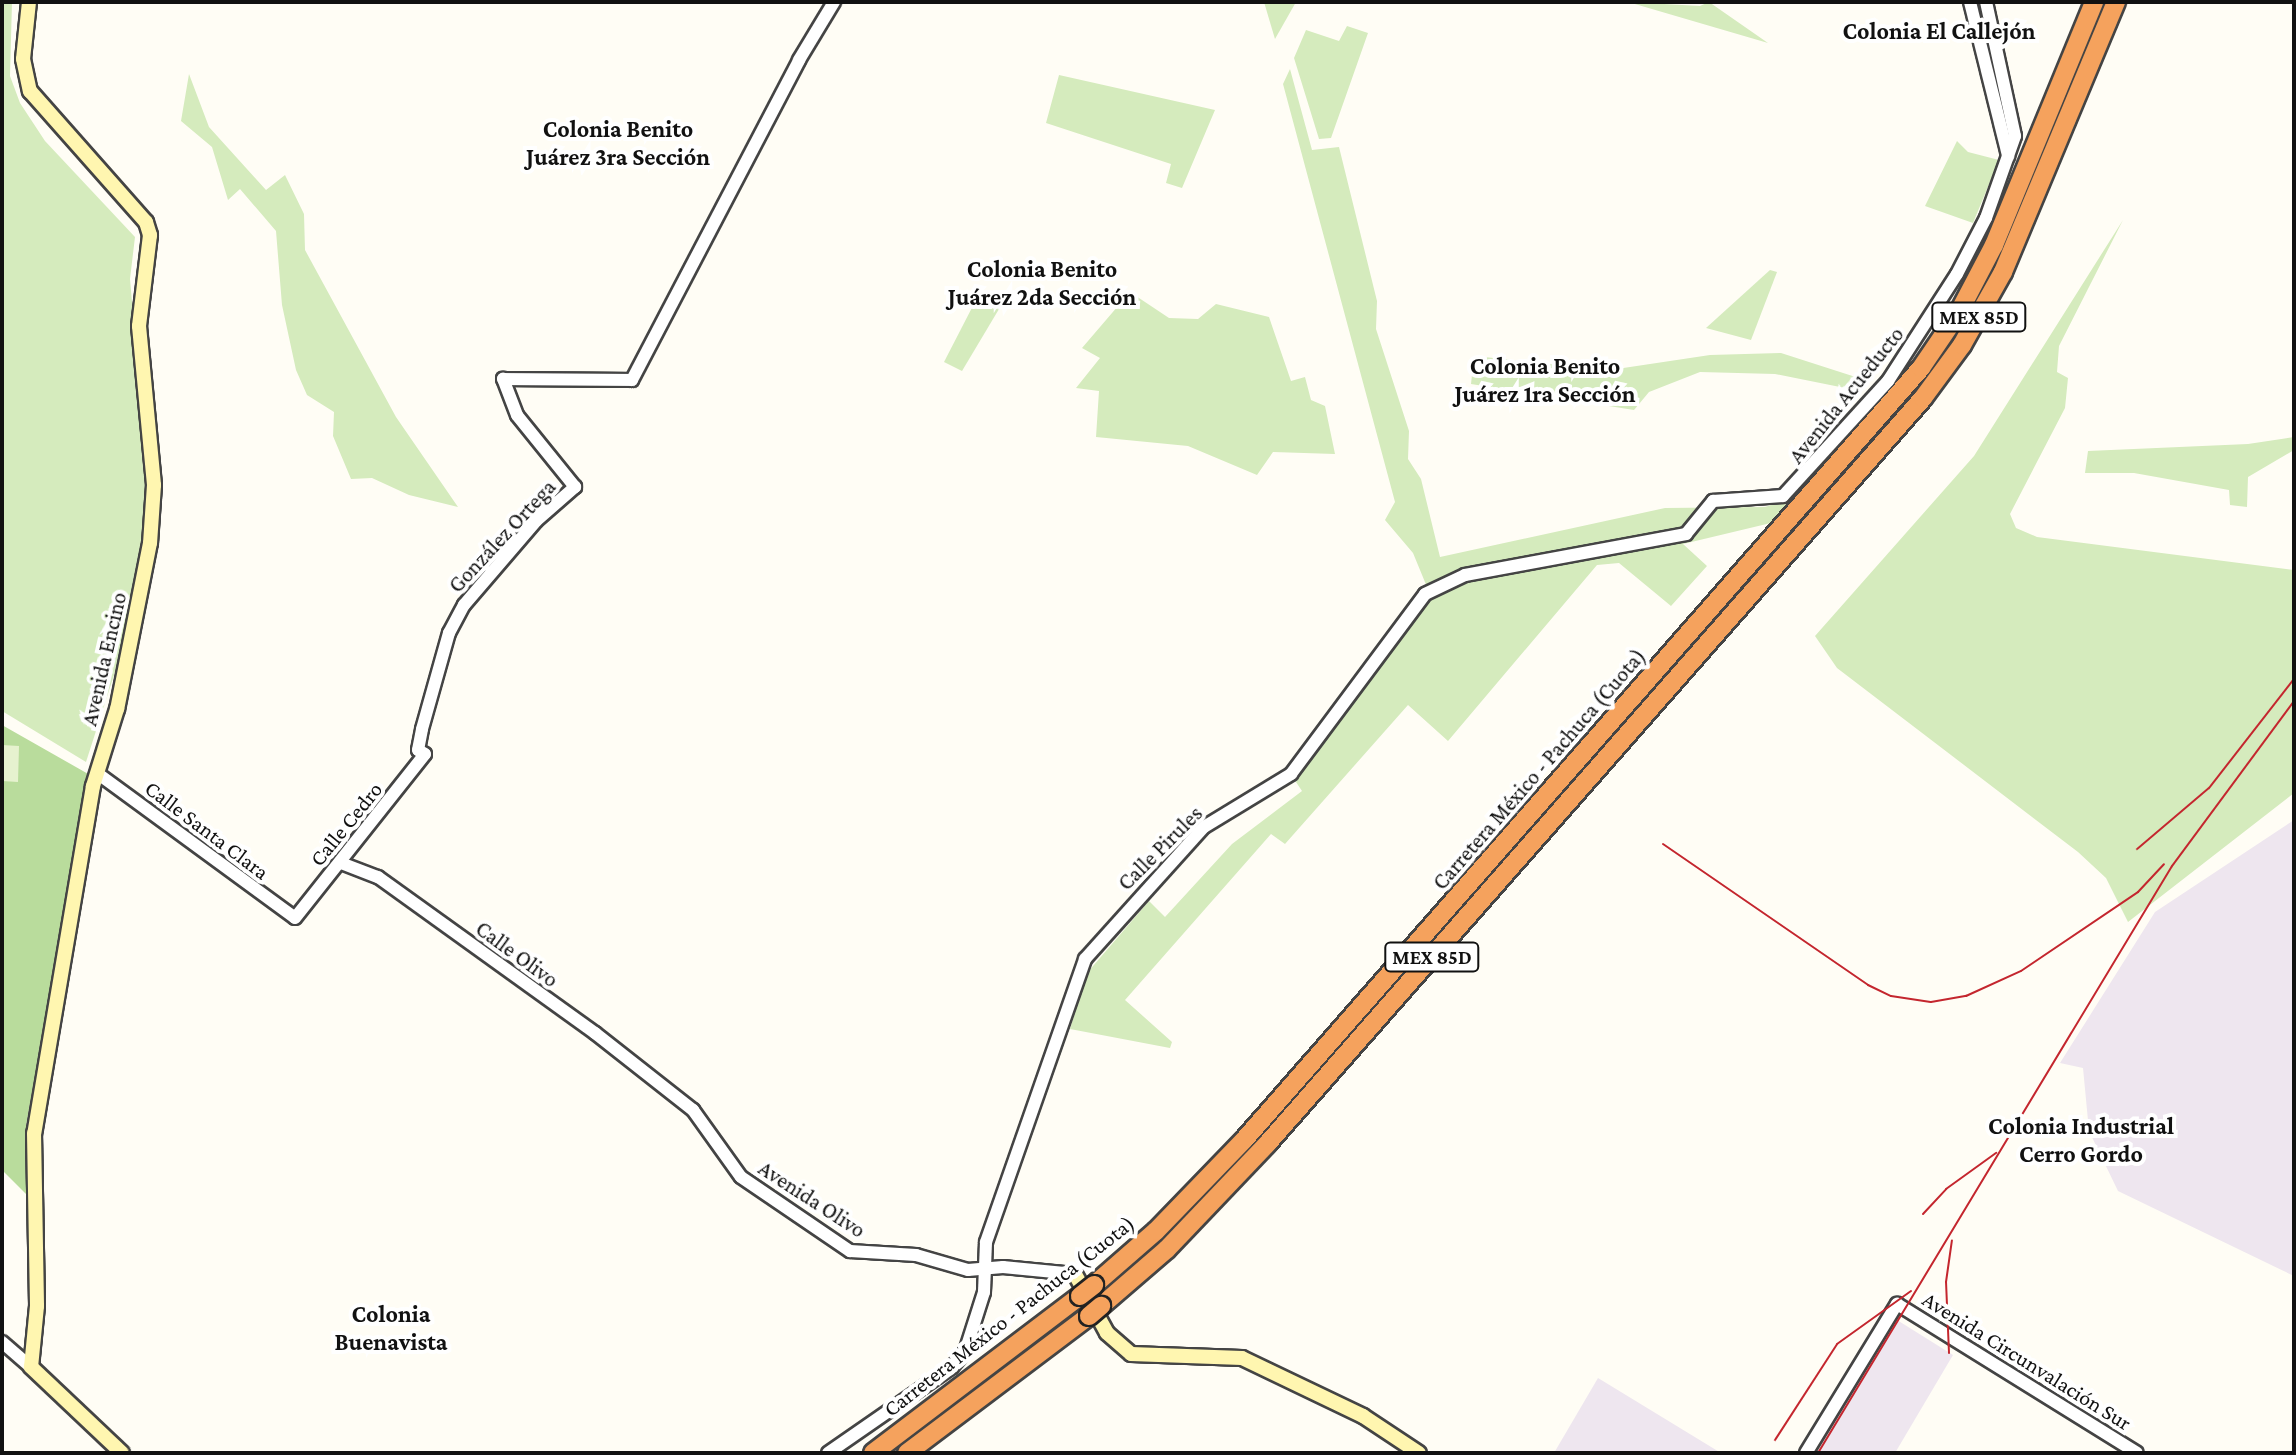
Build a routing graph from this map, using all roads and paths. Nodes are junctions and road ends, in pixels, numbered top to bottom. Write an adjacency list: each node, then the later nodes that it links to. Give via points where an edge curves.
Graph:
1 (29, 2): 10 (main road, Avenida Encino, via 23,59 30,91 140,214 150,235 139,326 153,519 117,709)
2 (834, 2): 9 (street, González Ortega, via 632,380 503,379 517,415 575,487 536,521 459,612)
3 (1970, 2): 7 (street)
4 (1986, 2): 7 (street, Avenida Acueducto, via 2015,136)
5 (2094, 2): 20 (highway, Carretera México - Pachuca (Cuota) / MEX 85D, via 2004,223 1959,312 1906,387 1215,1171 1087,1290)
6 (2116, 2): 21 (highway, Carretera México - Pachuca (Cuota) / MEX 85D, via 2027,223 1975,324 1901,425 1233,1181 1095,1311)
7 (2008, 156): 8 (street, Avenida Acueducto, via 1986,218 1926,328 1814,468 1783,496 1706,504 1695,529)
8 (1686, 534): 14 (street, Calle Pirules, via 1465,575 1425,594 1291,774 1204,827 1085,959 986,1242)
9 (422, 752): 11 (street, Calle Cedro)
10 (97, 773): 12 (street, Calle Santa Clara); 17 (main road, Avenida Encino, via 34,1123 37,1306)
11 (341, 863): 12 (street, Calle Cedro); 13 (street, Calle Olivo, via 388,884)
12 (295, 918)
13 (663, 1087): 14 (street, Avenida Olivo, via 700,1117 741,1177 850,1251 916,1255 968,1270)
14 (985, 1268): 15 (street, Avenida Olivo); 19 (street, Calle Pirules, via 984,1292 965,1352 952,1367)
15 (1075, 1274): 22 (main road, via 1101,1325 1131,1354 1238,1356 1355,1412)
16 (2, 1342): 17 (street)
17 (31, 1367): 18 (main road)
18 (122, 1453)
19 (828, 1453)
20 (873, 1453)
21 (907, 1453)
22 (1419, 1453)
23 (1806, 1453): 24 (street, Avenida Circunvalación Sur, via 1897,1304)
24 (2137, 1453)

